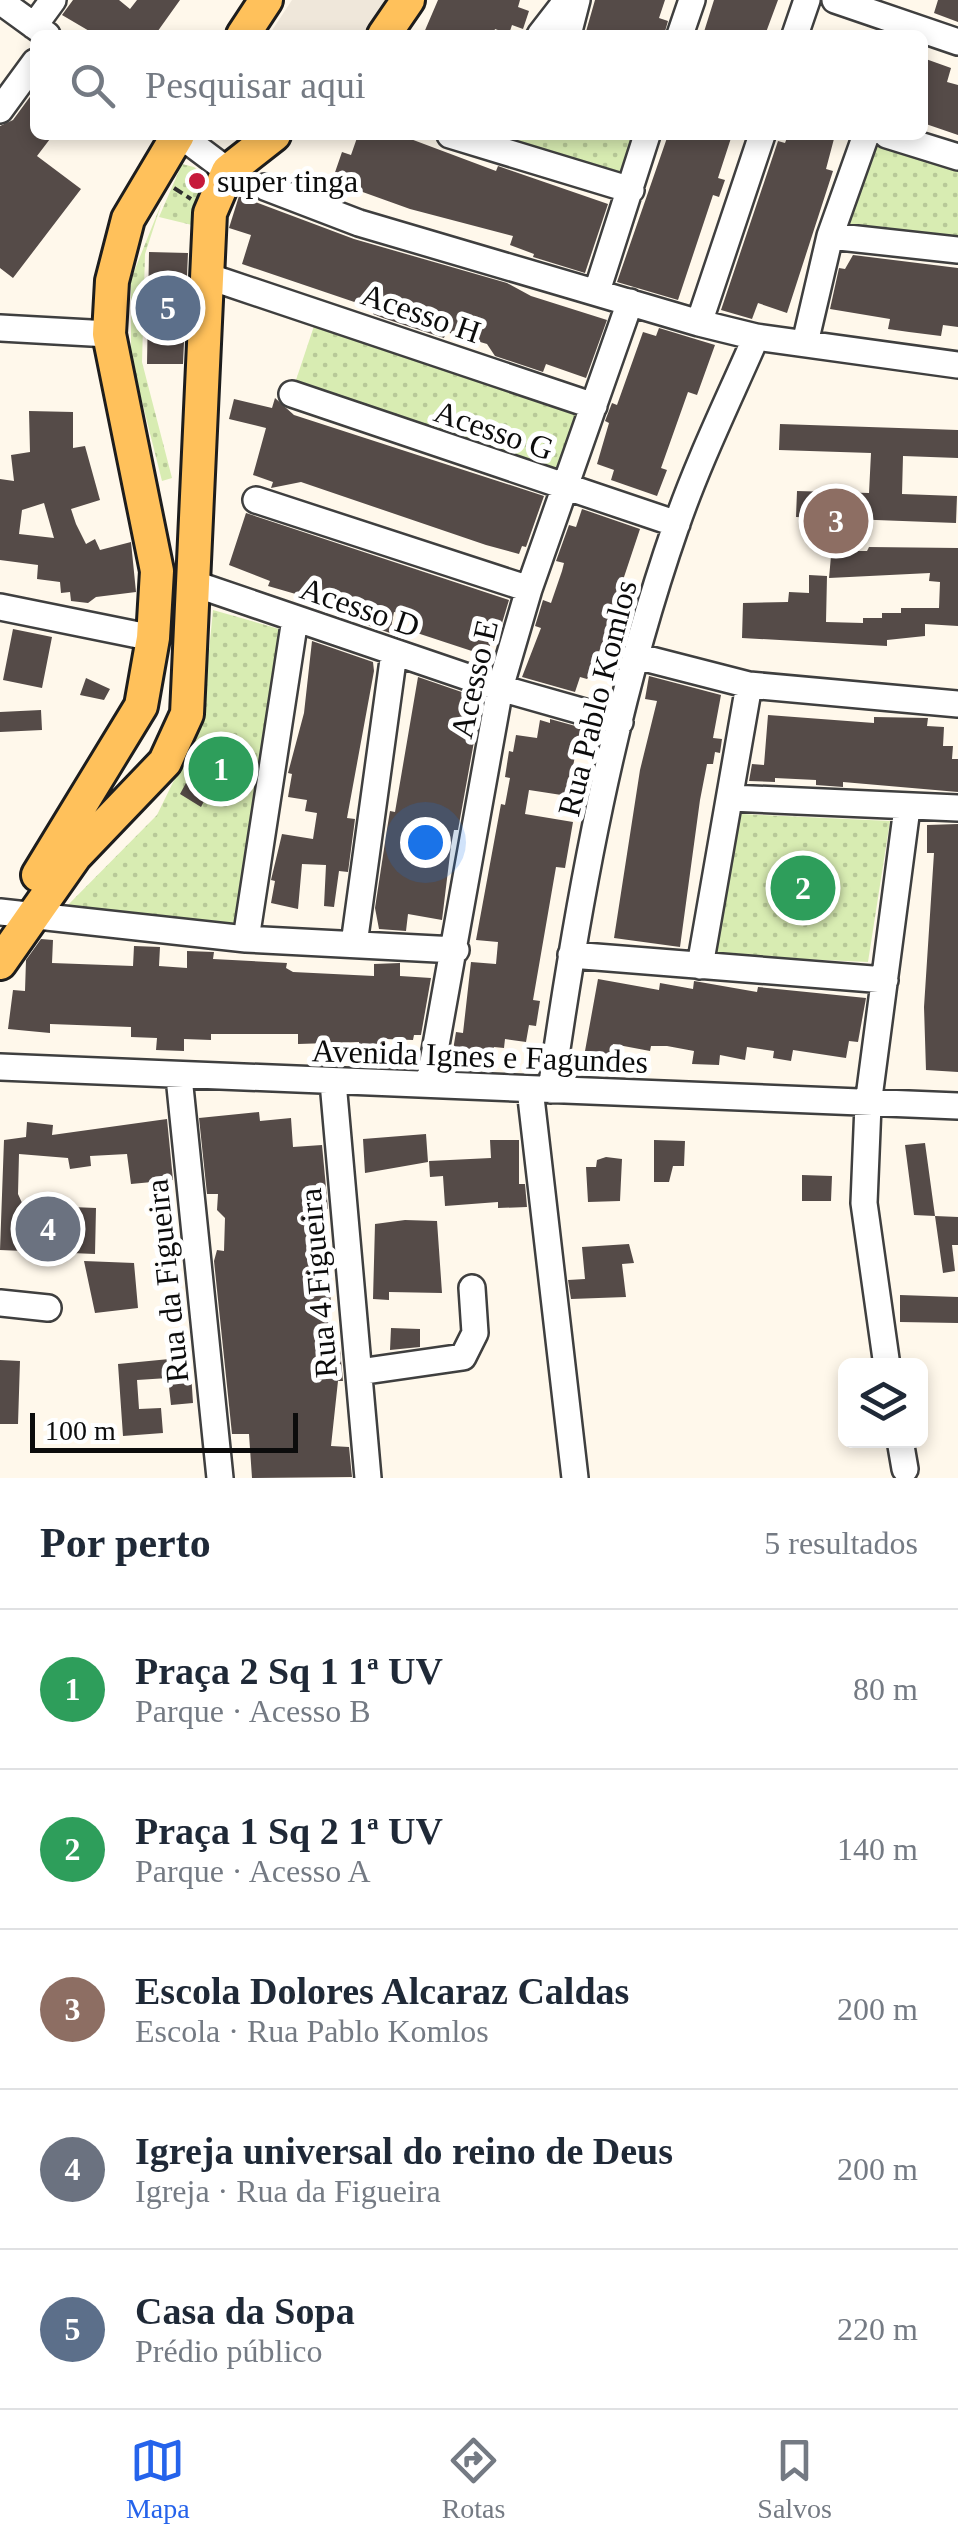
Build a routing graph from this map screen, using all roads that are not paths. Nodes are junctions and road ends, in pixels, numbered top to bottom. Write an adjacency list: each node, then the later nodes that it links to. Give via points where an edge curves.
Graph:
1 (53, 0): 10 (street)
2 (266, 0): 11 (main road)
3 (408, 0): 12 (main road)
4 (567, 0): 13 (street)
5 (577, 0): 14 (street)
6 (692, 0): 15 (street)
7 (807, 0): 16 (street)
8 (834, 0): 17 (street)
9 (0, 1): 10 (street)
10 (41, 30)
11 (246, 30)
12 (387, 30)
13 (544, 30)
14 (569, 30)
15 (682, 30)
16 (798, 30)
17 (923, 30)
18 (928, 32): 19 (street)
19 (958, 42)
20 (30, 69): 21 (street)
21 (0, 110)
22 (176, 140): 41 (main road, via 128,219 112,281)
23 (186, 140): 31 (street)
24 (268, 140): 31 (main road)
25 (473, 140): 33 (street)
26 (646, 140): 33 (street)
27 (760, 140): 39 (street)
28 (864, 140): 34 (street)
29 (902, 140): 30 (street)
30 (958, 158)
31 (228, 171): 36 (main road, via 210,213)
32 (265, 187): 37 (street, via 360,223)
33 (631, 190): 37 (street)
34 (830, 236): 35 (street); 43 (street)
35 (958, 250)
36 (217, 279): 46 (street, Acesso H); 50 (main road)
37 (597, 291): 38 (street)
38 (630, 302): 39 (street); 46 (street, Acesso E)
39 (699, 323): 42 (street)
40 (0, 328): 41 (street)
41 (109, 334): 54 (main road, via 156,572)
42 (756, 337): 43 (street); 49 (street, Rua Pablo Komlos)
43 (804, 342): 44 (street)
44 (958, 365)
45 (292, 394): 47 (street, Acesso G)
46 (594, 406): 47 (street, Acesso E)
47 (564, 489): 49 (street, Acesso G); 51 (street, Acesso E)
48 (256, 500): 51 (street)
49 (676, 524): 56 (street, Rua Pablo Komlos)
50 (194, 584): 53 (street, Acesso D); 64 (main road, via 187,714 165,762)
51 (530, 589): 58 (street, Acesso E)
52 (0, 608): 54 (street)
53 (295, 619): 55 (street, Acesso D); 65 (street)
54 (153, 638): 64 (main road, via 141,706)
55 (394, 652): 58 (street, Acesso D); 66 (street)
56 (636, 656): 57 (street); 60 (street, Rua Pablo Komlos)
57 (749, 685): 59 (street); 61 (street)
58 (500, 688): 60 (street, Acesso D); 67 (street, Acesso E)
59 (958, 704)
60 (620, 722): 68 (street, Rua Pablo Komlos)
61 (730, 798): 62 (street); 70 (street)
62 (907, 808): 63 (street); 71 (street)
63 (958, 808)
64 (12, 922): 65 (street); 69 (main road)
65 (246, 938): 66 (street)
66 (354, 944): 67 (street)
67 (456, 950): 75 (street, Acesso E)
68 (570, 955): 70 (street); 76 (street, Rua Pablo Komlos)
69 (0, 963)
70 (700, 966): 71 (street)
71 (884, 980): 77 (street)
72 (0, 1067): 73 (street, Avenida Ignes e Fagundes)
73 (179, 1077): 74 (street, Avenida Ignes e Fagundes); 86 (street, Rua da Figueira)
74 (333, 1082): 75 (street, Avenida Ignes e Fagundes); 83 (street, Rua 4 Figueira)
75 (428, 1084): 76 (street, Avenida Ignes e Fagundes)
76 (541, 1089): 77 (street, Avenida Ignes e Fagundes); 88 (street, Rua Pablo Komlos)
77 (868, 1105): 78 (street, Avenida Ignes e Fagundes); 82 (street, via 864,1203)
78 (958, 1106)
79 (472, 1288): 83 (street, via 476,1333 464,1357)
80 (0, 1303): 81 (street)
81 (48, 1308)
82 (886, 1358)
83 (359, 1372): 87 (street, Rua 4 Figueira)
84 (902, 1448): 85 (street)
85 (906, 1469)
86 (220, 1478)
87 (368, 1478)
88 (576, 1478)

